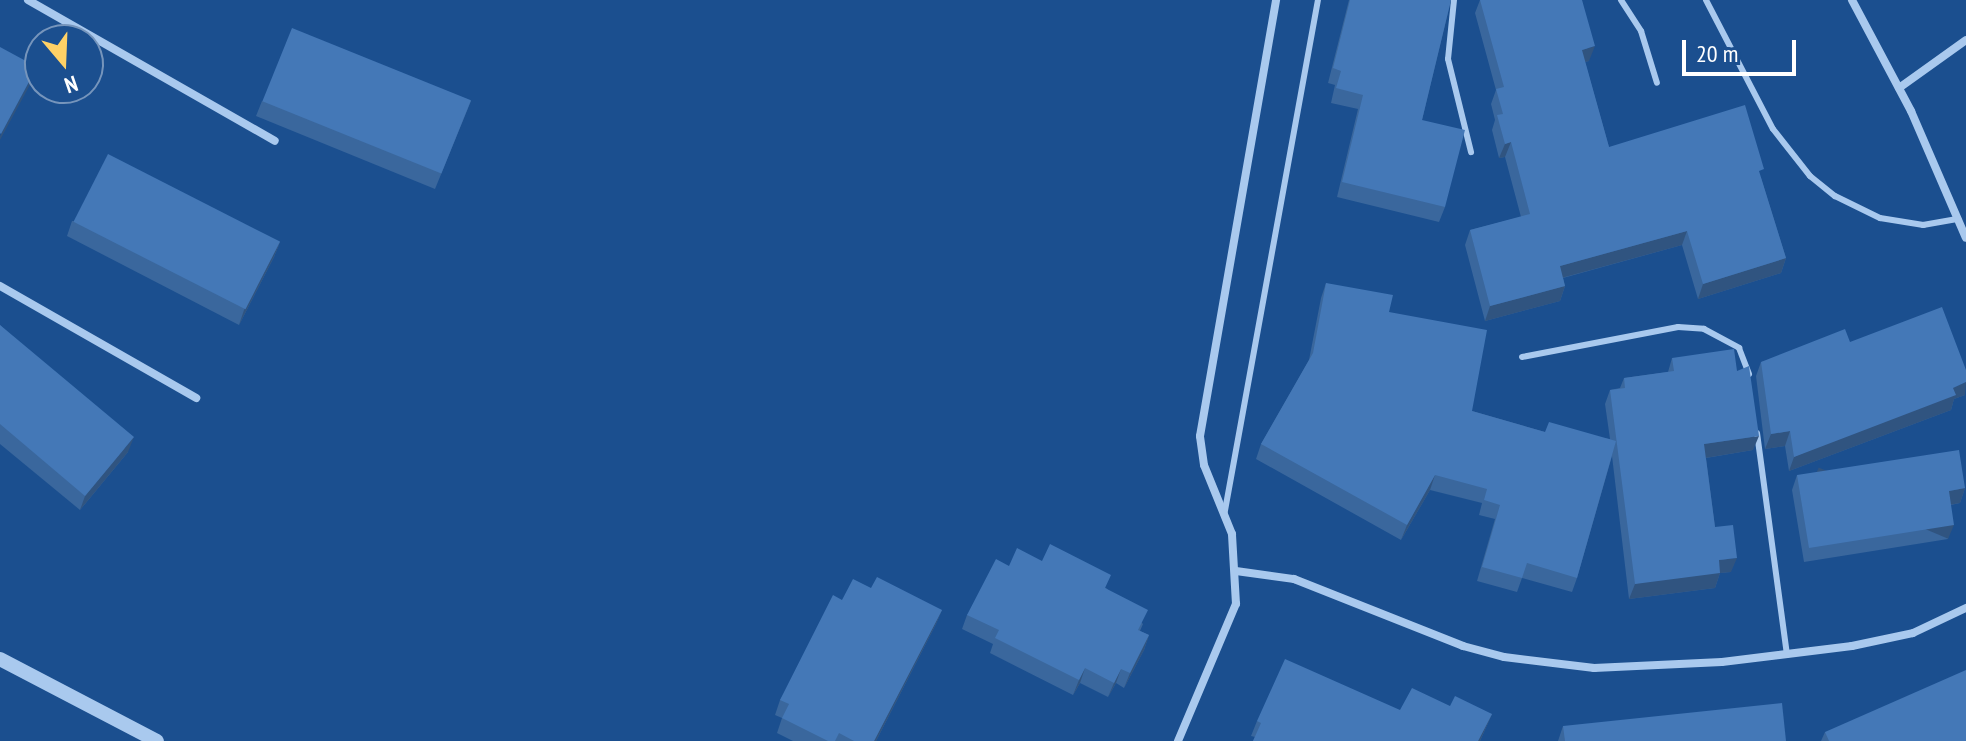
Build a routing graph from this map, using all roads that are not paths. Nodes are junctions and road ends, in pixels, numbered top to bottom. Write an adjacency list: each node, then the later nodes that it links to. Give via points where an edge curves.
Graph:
1 (28, 0): 11 (street)
2 (1276, 0): 20 (street, via 1200,436 1204,465)
3 (1318, 0): 20 (lane)
4 (1454, 0): 12 (lane, via 1448,59)
5 (1621, 0): 9 (lane, via 1641,31)
6 (1706, 0): 13 (lane, via 1773,129 1810,176 1835,196 1880,218 1923,225)
7 (1852, 0): 10 (street)
8 (1966, 40): 10 (street)
9 (1657, 83)
10 (1899, 88): 13 (street)
11 (275, 141)
12 (1471, 152)
13 (1958, 219): 14 (street)
14 (1966, 238)
15 (0, 286): 18 (street)
16 (1522, 357): 17 (lane, via 1678,327 1704,329 1739,348)
17 (1750, 381)
18 (196, 398)
19 (1756, 426): 23 (lane)
20 (1224, 516): 21 (street)
21 (1236, 571): 23 (street, via 1294,579 1463,646 1549,665 1658,667); 26 (street, via 1236,604)
22 (1966, 608): 23 (street, via 1913,633)
23 (1787, 655)
24 (0, 659): 25 (street)
25 (157, 741)
26 (1178, 741)

